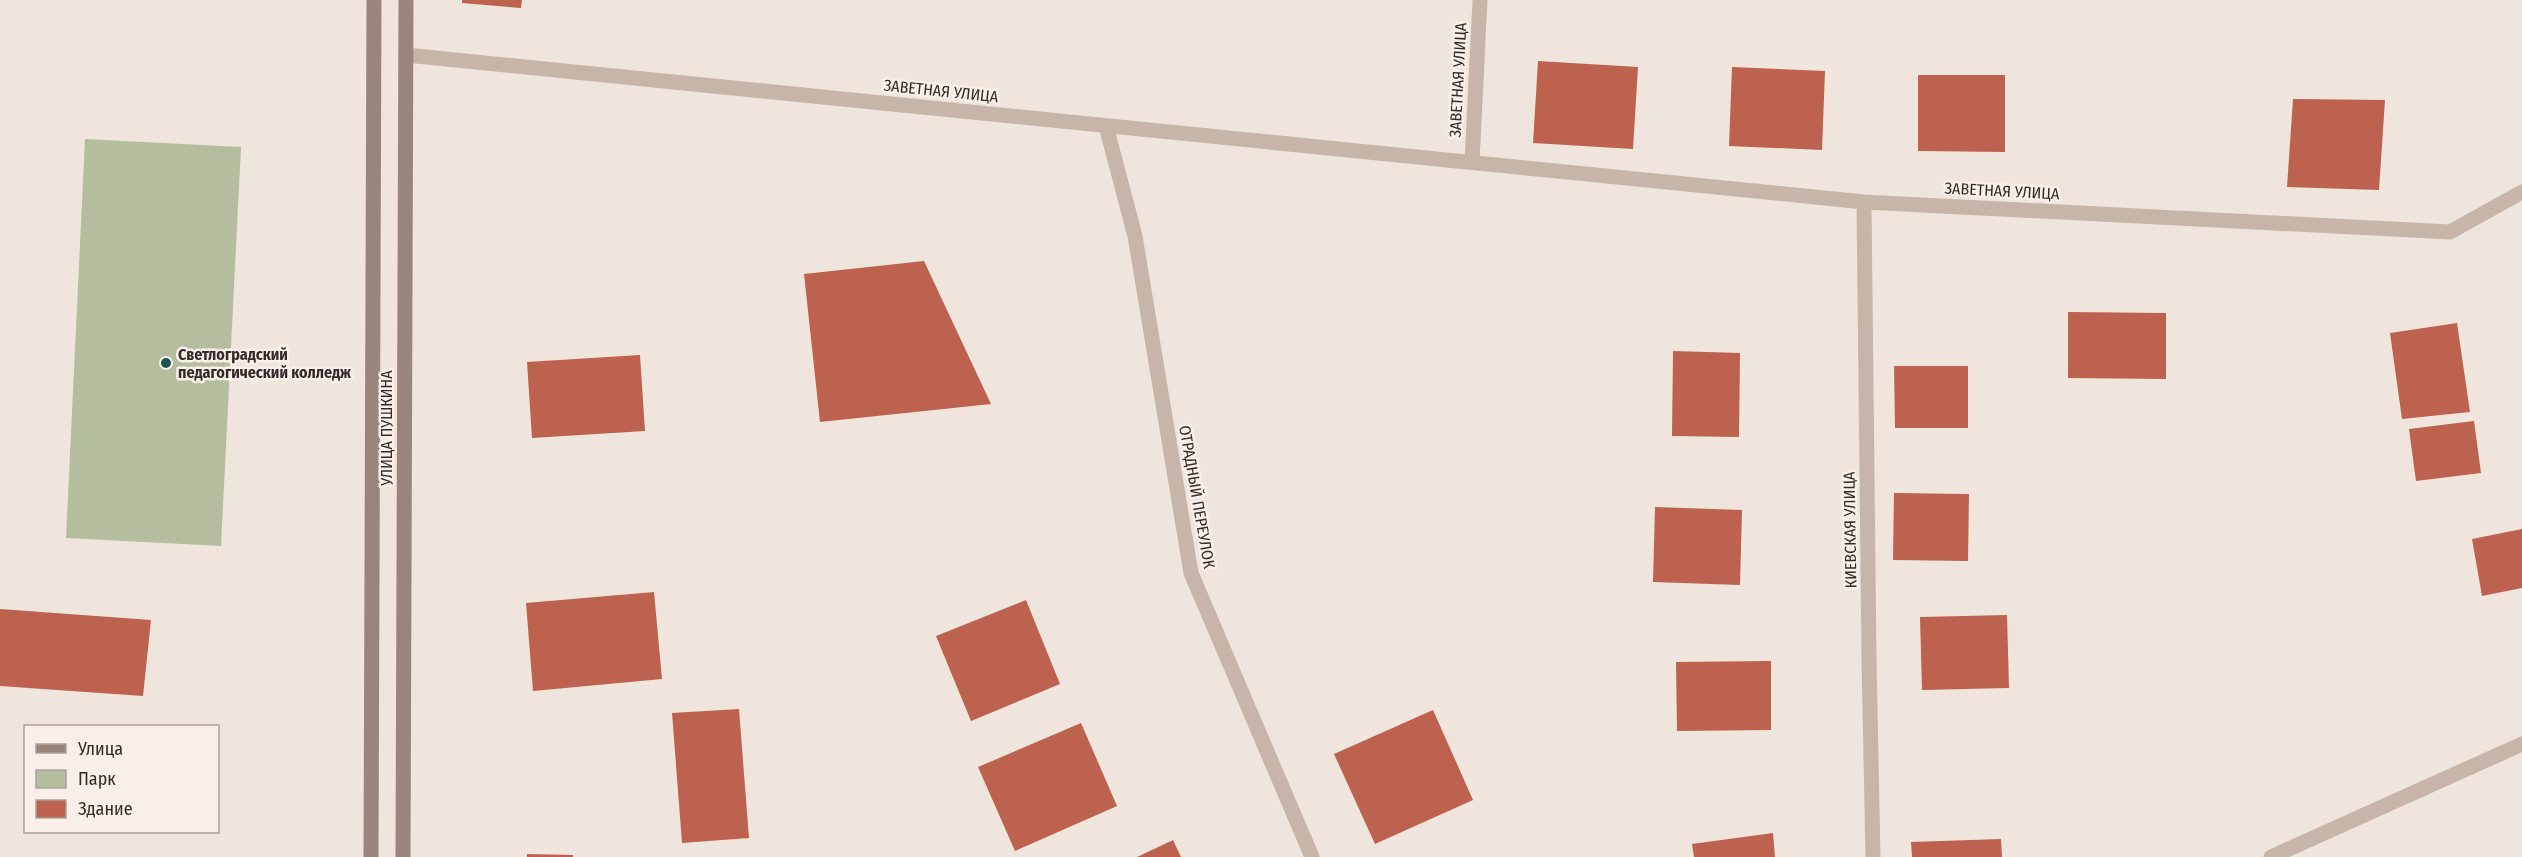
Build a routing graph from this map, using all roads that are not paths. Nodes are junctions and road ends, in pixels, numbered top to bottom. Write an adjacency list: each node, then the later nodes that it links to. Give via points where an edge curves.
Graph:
1 (374, 0): 10 (street)
2 (406, 0): 4 (street, УЛИЦА ПУШКИНА)
3 (1480, 0): 6 (street, ЗАВЕТНАЯ УЛИЦА)
4 (406, 55): 5 (street, ЗАВЕТНАЯ УЛИЦА); 11 (street, УЛИЦА ПУШКИНА)
5 (1106, 126): 6 (street, ЗАВЕТНАЯ УЛИЦА); 12 (street, ОТРАДНЫЙ ПЕРЕУЛОК, via 1135,236 1191,573)
6 (1472, 162): 8 (street, ЗАВЕТНАЯ УЛИЦА)
7 (2522, 192): 8 (street, ЗАВЕТНАЯ УЛИЦА, via 2450,232)
8 (1864, 202): 13 (street, КИЕВСКАЯ УЛИЦА)
9 (2522, 744): 14 (street)
10 (371, 857)
11 (403, 857)
12 (1312, 857)
13 (1874, 857)
14 (2271, 857)

